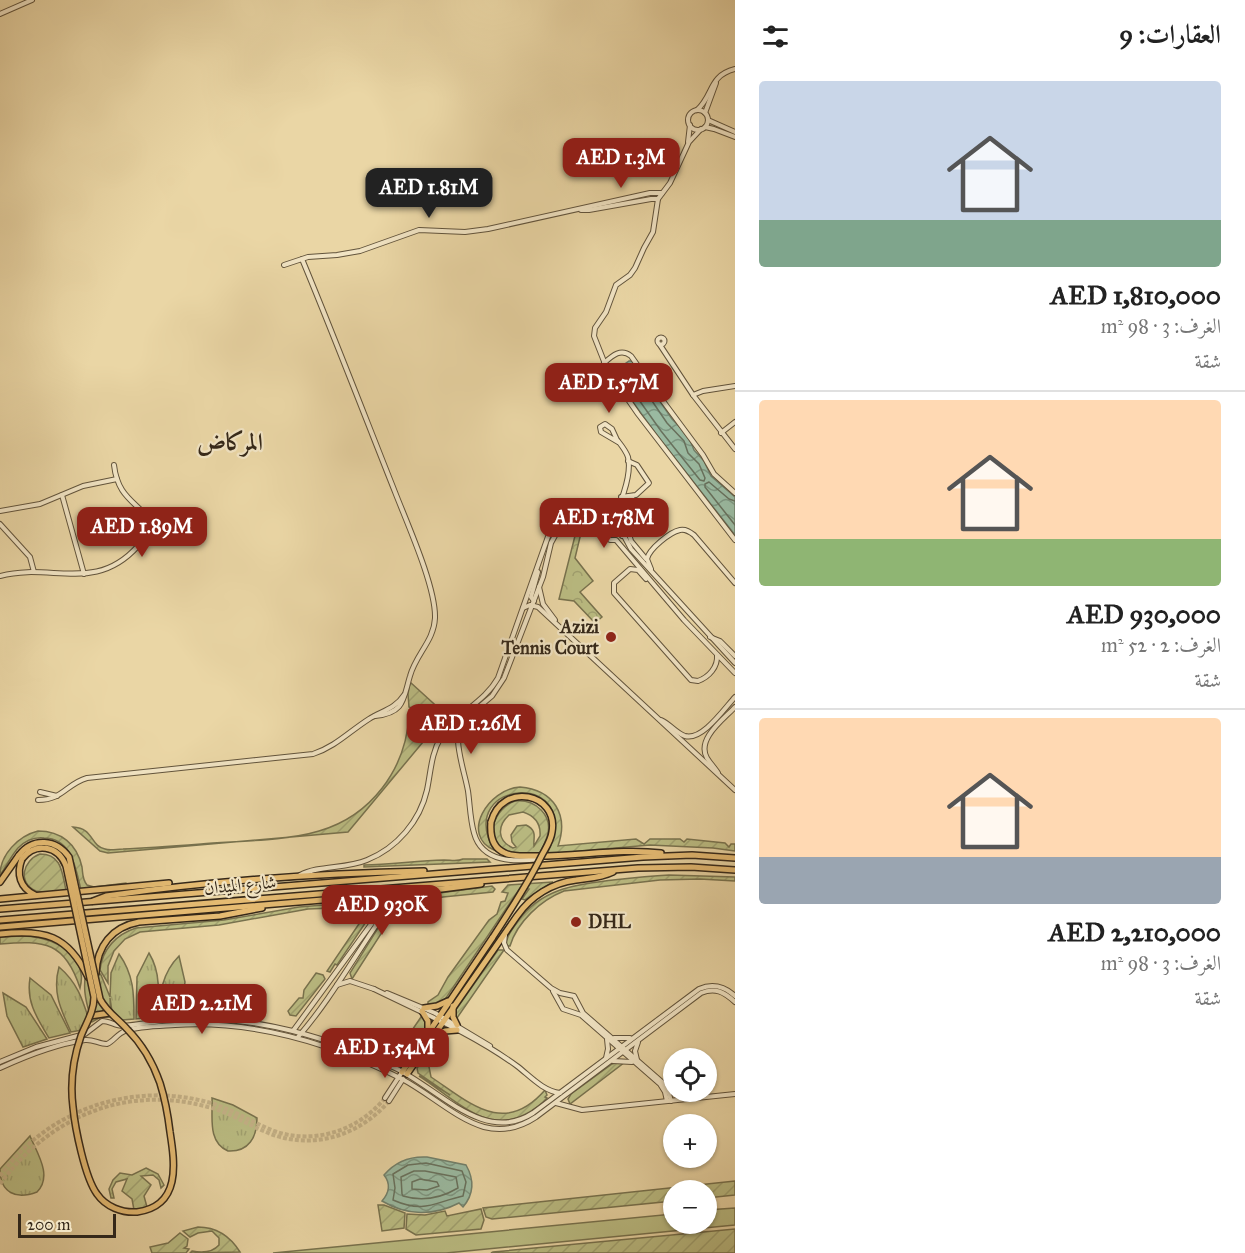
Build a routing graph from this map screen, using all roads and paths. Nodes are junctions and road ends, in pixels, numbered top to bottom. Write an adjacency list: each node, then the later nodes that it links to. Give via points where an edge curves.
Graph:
1 (32, 0): 2 (street)
2 (0, 14)
3 (735, 70): 4 (street, via 716,80); 5 (street, via 717,82)
4 (697, 110): 5 (street); 7 (street, via 690,115)
5 (705, 113): 6 (street)
6 (708, 120): 8 (street); 9 (street)
7 (690, 124): 8 (street); 11 (street)
8 (703, 128): 10 (street); 11 (street)
9 (735, 132)
10 (735, 137)
11 (687, 146): 12 (street)
12 (662, 194): 13 (street); 14 (street, via 650,193)
13 (658, 199): 14 (street); 18 (street, via 652,235 634,271 616,285 594,331)
14 (610, 205): 15 (street, via 474,231 419,230 360,251)
15 (302, 259): 16 (street); 67 (street, via 433,600 433,631 427,645 412,668 405,692 394,706 313,754 91,777)
16 (284, 265)
17 (660, 345): 20 (street)
18 (604, 363): 28 (street, via 620,352 630,355 714,474); 40 (street, via 651,432)
19 (735, 386): 20 (street)
20 (693, 395): 22 (street)
21 (735, 422): 22 (street)
22 (722, 433): 24 (street)
23 (618, 441): 23 (street, via 610,426 601,426 602,434); 25 (street)
24 (735, 450)
25 (628, 461): 30 (street, via 637,465 649,482); 31 (street)
26 (114, 465): 27 (street)
27 (117, 479): 29 (street, via 86,484); 44 (street, via 128,499 153,522 153,529 119,563)
28 (735, 493)
29 (62, 495): 33 (street); 44 (street)
30 (633, 496): 31 (street); 41 (street, via 624,512 631,541)
31 (621, 497): 32 (street)
32 (619, 509): 34 (street); 36 (street)
33 (0, 511)
34 (608, 522): 36 (street, via 615,520); 37 (street); 42 (street, via 595,524 571,519 557,524 549,534)
35 (0, 524): 43 (street, via 30,557)
36 (621, 524): 38 (street)
37 (604, 533): 39 (street, via 610,540); 48 (street, via 576,524 559,530 552,540)
38 (623, 534): 39 (street); 46 (street)
39 (616, 540): 49 (street)
40 (735, 540)
41 (647, 559): 46 (street); 47 (street, via 653,548 677,531 686,530)
42 (537, 568): 50 (street); 51 (street)
43 (34, 572): 44 (street); 45 (street)
44 (84, 574)
45 (0, 576)
46 (660, 582): 53 (street)
47 (735, 584)
48 (539, 586): 50 (street); 52 (street, via 543,604)
49 (656, 587): 56 (street); 56 (street, via 633,568 616,581 613,589 691,680 702,680 713,670)
50 (533, 603): 51 (street); 52 (street); 70 (street, via 504,678 464,722 458,745 474,833 481,847 504,860)
51 (522, 608): 76 (street, via 496,683 456,719 438,742 424,799 407,830 370,859)
52 (558, 626): 63 (street)
53 (709, 637): 55 (street); 58 (street)
54 (735, 647): 55 (street)
55 (729, 650): 57 (street)
56 (717, 655): 59 (street)
57 (735, 656)
58 (735, 663)
59 (734, 672): 60 (street)
60 (735, 678)
61 (735, 697): 63 (street, via 695,736 683,735)
62 (735, 707): 64 (street, via 705,743 706,757)
63 (658, 718): 64 (street)
64 (720, 776): 65 (street)
65 (735, 790)
66 (40, 792): 67 (street)
67 (58, 795): 68 (street)
68 (38, 800)
69 (675, 855): 70 (main road, via 636,851); 72 (main road, شارع الميدان); 75 (main road, شارع الميدان)
70 (552, 856): 101 (main road, bridge, via 512,855 503,852 492,839 491,822 502,803 523,796 543,804 550,813 551,837 540,860 493,937)
71 (20, 857): 78 (main road); 81 (main road, via 20,881); 94 (main road, bridge, via 43,848 55,851 64,860)
72 (735, 858)
73 (617, 870): 74 (main road, شارع الميدان); 77 (main road, شارع الميدان); 89 (main road, via 600,877 564,882 544,891 524,907)
74 (735, 870)
75 (452, 872): 76 (main road); 84 (main road, شارع الميدان)
76 (300, 875): 79 (main road)
77 (518, 879): 80 (main road); 87 (main road, شارع الميدان)
78 (0, 882)
79 (191, 884): 81 (main road); 84 (main road, via 106,896)
80 (402, 893): 82 (main road); 93 (street, via 386,904)
81 (37, 896): 83 (main road)
82 (340, 898): 85 (main road); 114 (street, via 366,901 373,911 373,921)
83 (0, 899)
84 (88, 903): 86 (main road, شارع الميدان)
85 (282, 903): 88 (main road); 94 (main road, bridge, via 229,915 130,924 111,935 99,953)
86 (0, 909)
87 (0, 920)
88 (0, 927)
89 (506, 931): 91 (street); 92 (main road)
90 (0, 934): 94 (main road, via 45,934 63,943)
91 (507, 950): 92 (street); 97 (street)
92 (492, 951): 105 (main road)
93 (348, 967): 95 (street); 96 (street)
94 (93, 981): 108 (main road, bridge); 109 (main road, bridge)
95 (354, 982): 96 (street); 106 (street)
96 (337, 985): 115 (street)
97 (551, 988): 99 (street); 102 (street)
98 (708, 988): 100 (street, via 723,987); 103 (street); 121 (street, via 696,990)
99 (567, 994): 102 (street); 104 (street, via 574,996)
100 (735, 996)
101 (450, 1000): 106 (main road); 110 (main road)
102 (560, 1002): 107 (street, via 563,1010)
103 (735, 1002)
104 (577, 1004): 107 (street); 120 (street)
105 (453, 1006): 110 (main road); 112 (main road)
106 (423, 1009): 110 (street); 116 (main road)
107 (571, 1011): 120 (street)
108 (110, 1013): 109 (main road); 109 (main road, bridge, via 137,1041 153,1068 164,1097 173,1147 175,1174 169,1191 157,1204 137,1212 115,1208 98,1195 78,1136 72,1076)
109 (90, 1016)
110 (441, 1018): 112 (street); 116 (main road)
111 (113, 1025): 113 (street, via 102,1021); 114 (street, via 211,1019); 118 (street)
112 (457, 1027): 116 (main road); 130 (street, via 479,1038)
113 (93, 1029): 122 (street); 125 (street)
114 (294, 1030): 115 (street); 117 (street)
115 (302, 1032): 119 (street); 128 (street, via 347,1047)
116 (430, 1034): 128 (main road)
117 (290, 1035): 118 (street, via 196,1024 137,1029); 119 (street)
118 (115, 1037): 122 (street, via 107,1044)
119 (298, 1037): 128 (street)
120 (609, 1038): 121 (street); 123 (street); 124 (street)
121 (636, 1040): 123 (street); 126 (street)
122 (96, 1041): 127 (street, via 63,1046)
123 (622, 1050): 124 (street); 126 (street)
124 (607, 1061): 126 (street); 131 (street); 132 (street)
125 (0, 1062)
126 (636, 1062): 129 (street)
127 (0, 1068)
128 (403, 1076): 135 (street); 136 (street, via 490,1122 520,1120); 138 (street, via 467,1120 492,1128 523,1124)
129 (663, 1083)
130 (546, 1089): 131 (street); 136 (street)
131 (560, 1093): 136 (street)
132 (568, 1093): 138 (street); 139 (street, via 567,1101)
133 (735, 1094): 134 (street)
134 (717, 1096)
135 (387, 1100)
136 (547, 1102)
137 (663, 1102): 139 (street)
138 (555, 1103): 139 (street)
139 (573, 1108)

